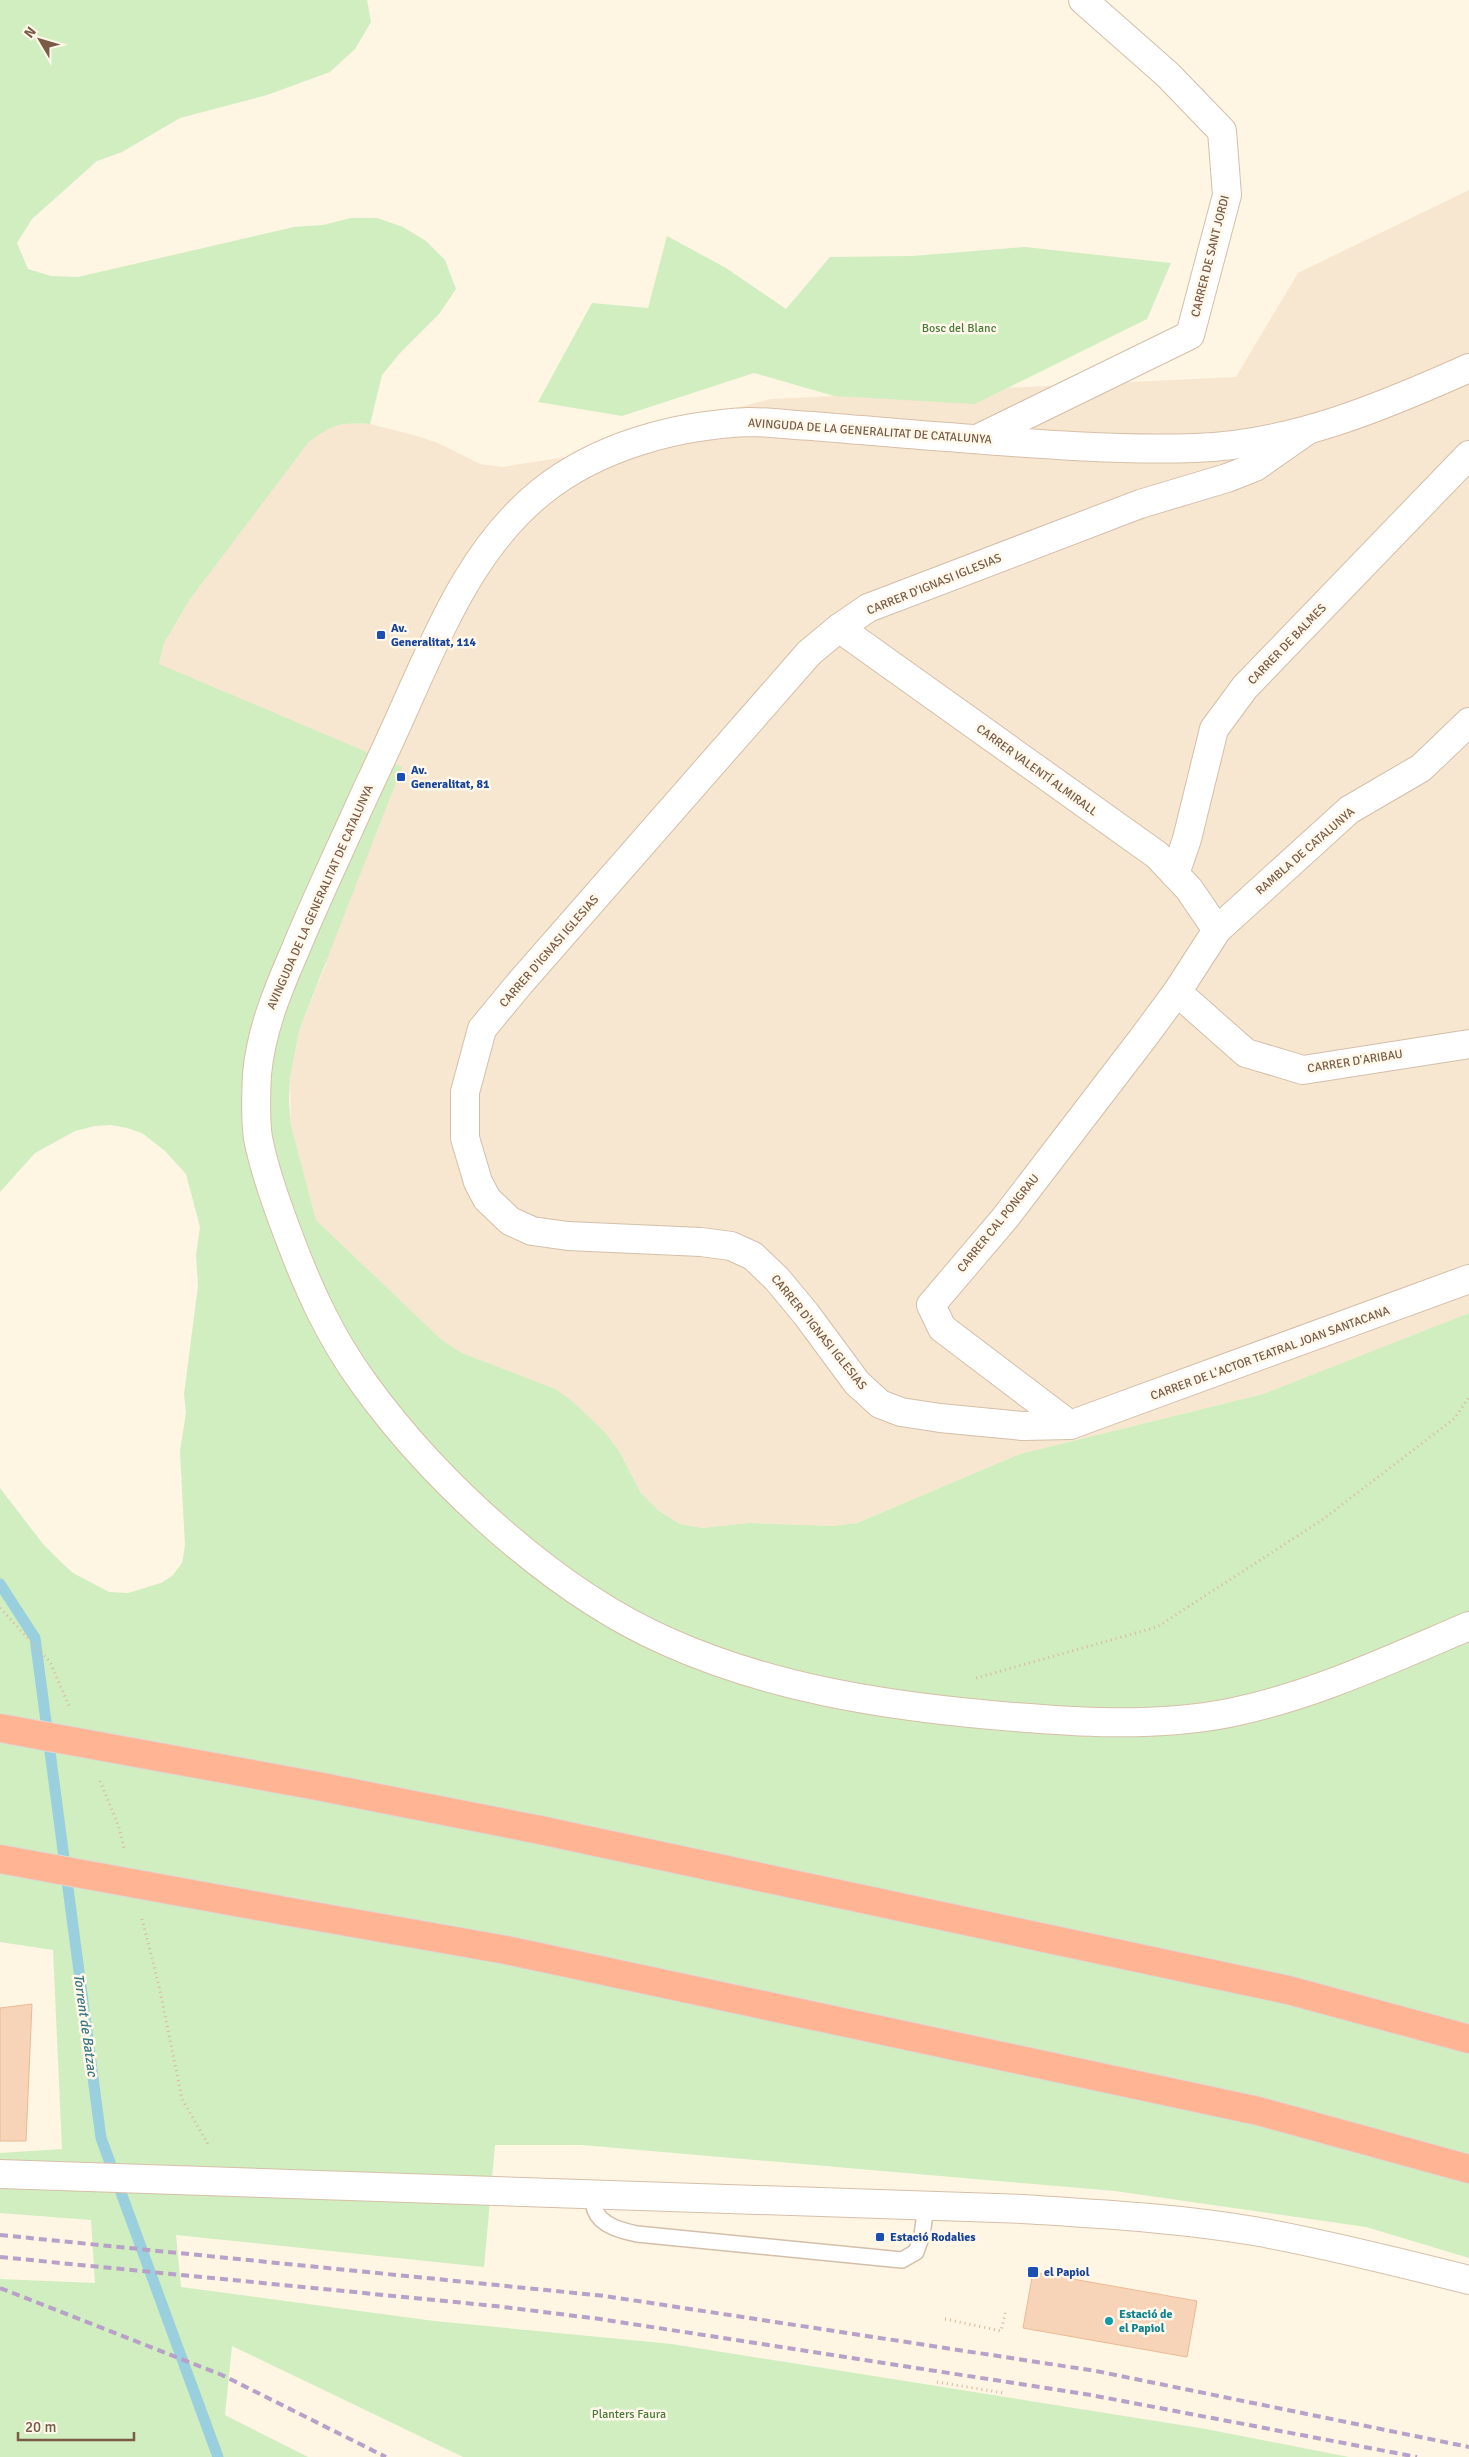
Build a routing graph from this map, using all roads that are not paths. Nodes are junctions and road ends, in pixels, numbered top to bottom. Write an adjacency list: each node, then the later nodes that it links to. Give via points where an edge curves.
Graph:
1 (1083, 0): 4 (street, CARRER DE SANT JORDI, via 1168,75 1222,131 1227,195 1190,335)
2 (1469, 368): 3 (street, AVINGUDA DE LA GENERALITAT DE CATALUNYA, via 1430,386)
3 (1309, 430): 4 (street, AVINGUDA DE LA GENERALITAT DE CATALUNYA, via 1252,442 1196,448 1086,446); 6 (street, CARRER D'IGNASI IGLESIAS, via 1255,467 1140,504 877,605)
4 (977, 439): 14 (street, AVINGUDA DE LA GENERALITAT DE CATALUNYA, via 754,422 690,428 638,442 584,464 542,491 495,537 456,596 268,1013 258,1072 257,1133 275,1202 308,1290 346,1359 396,1427 448,1483 517,1544 585,1596 653,1635 745,1672 836,1694 932,1710 1021,1718 1166,1721 1226,1714 1286,1699)
5 (1469, 455): 8 (street, CARRER DE BALMES, via 1245,687 1214,729)
6 (839, 628): 8 (street, CARRER VALENTÍ ALMIRALL, via 1157,855); 13 (street, CARRER D'IGNASI IGLESIAS, via 809,653 482,1029 465,1092 465,1138 478,1182 487,1199 510,1221 532,1231 568,1236 701,1242 731,1246 753,1256 806,1314 857,1383 880,1404 901,1412 940,1418 1023,1426)
7 (1469, 722): 9 (street, RAMBLA DE CATALUNYA, via 1421,768 1349,810)
8 (1175, 874): 9 (street, CARRER VALENTÍ ALMIRALL)
9 (1217, 930): 10 (street)
10 (1177, 992): 11 (street, CARRER D'ARIBAU, via 1246,1054 1303,1070); 13 (street, CARRER CAL PONGRAU, via 1005,1218 931,1305 942,1328)
11 (1469, 1044)
12 (1469, 1279): 13 (street, CARRER DE L'ACTOR TEATRAL JOAN SANTACANA)
13 (1070, 1425)
14 (1469, 1626)
15 (0, 1728): 17 (highway, bridge, via 550,1832 1279,1988)
16 (0, 1859): 18 (highway, bridge, via 506,1950 1258,2111)
17 (1469, 2039)
18 (1469, 2169)
19 (0, 2174): 20 (street)
20 (594, 2194): 21 (street); 21 (lane, via 595,2210 604,2222 618,2230 902,2260 916,2252)
21 (926, 2206): 22 (street, via 1135,2216 1253,2231)
22 (1469, 2280)

